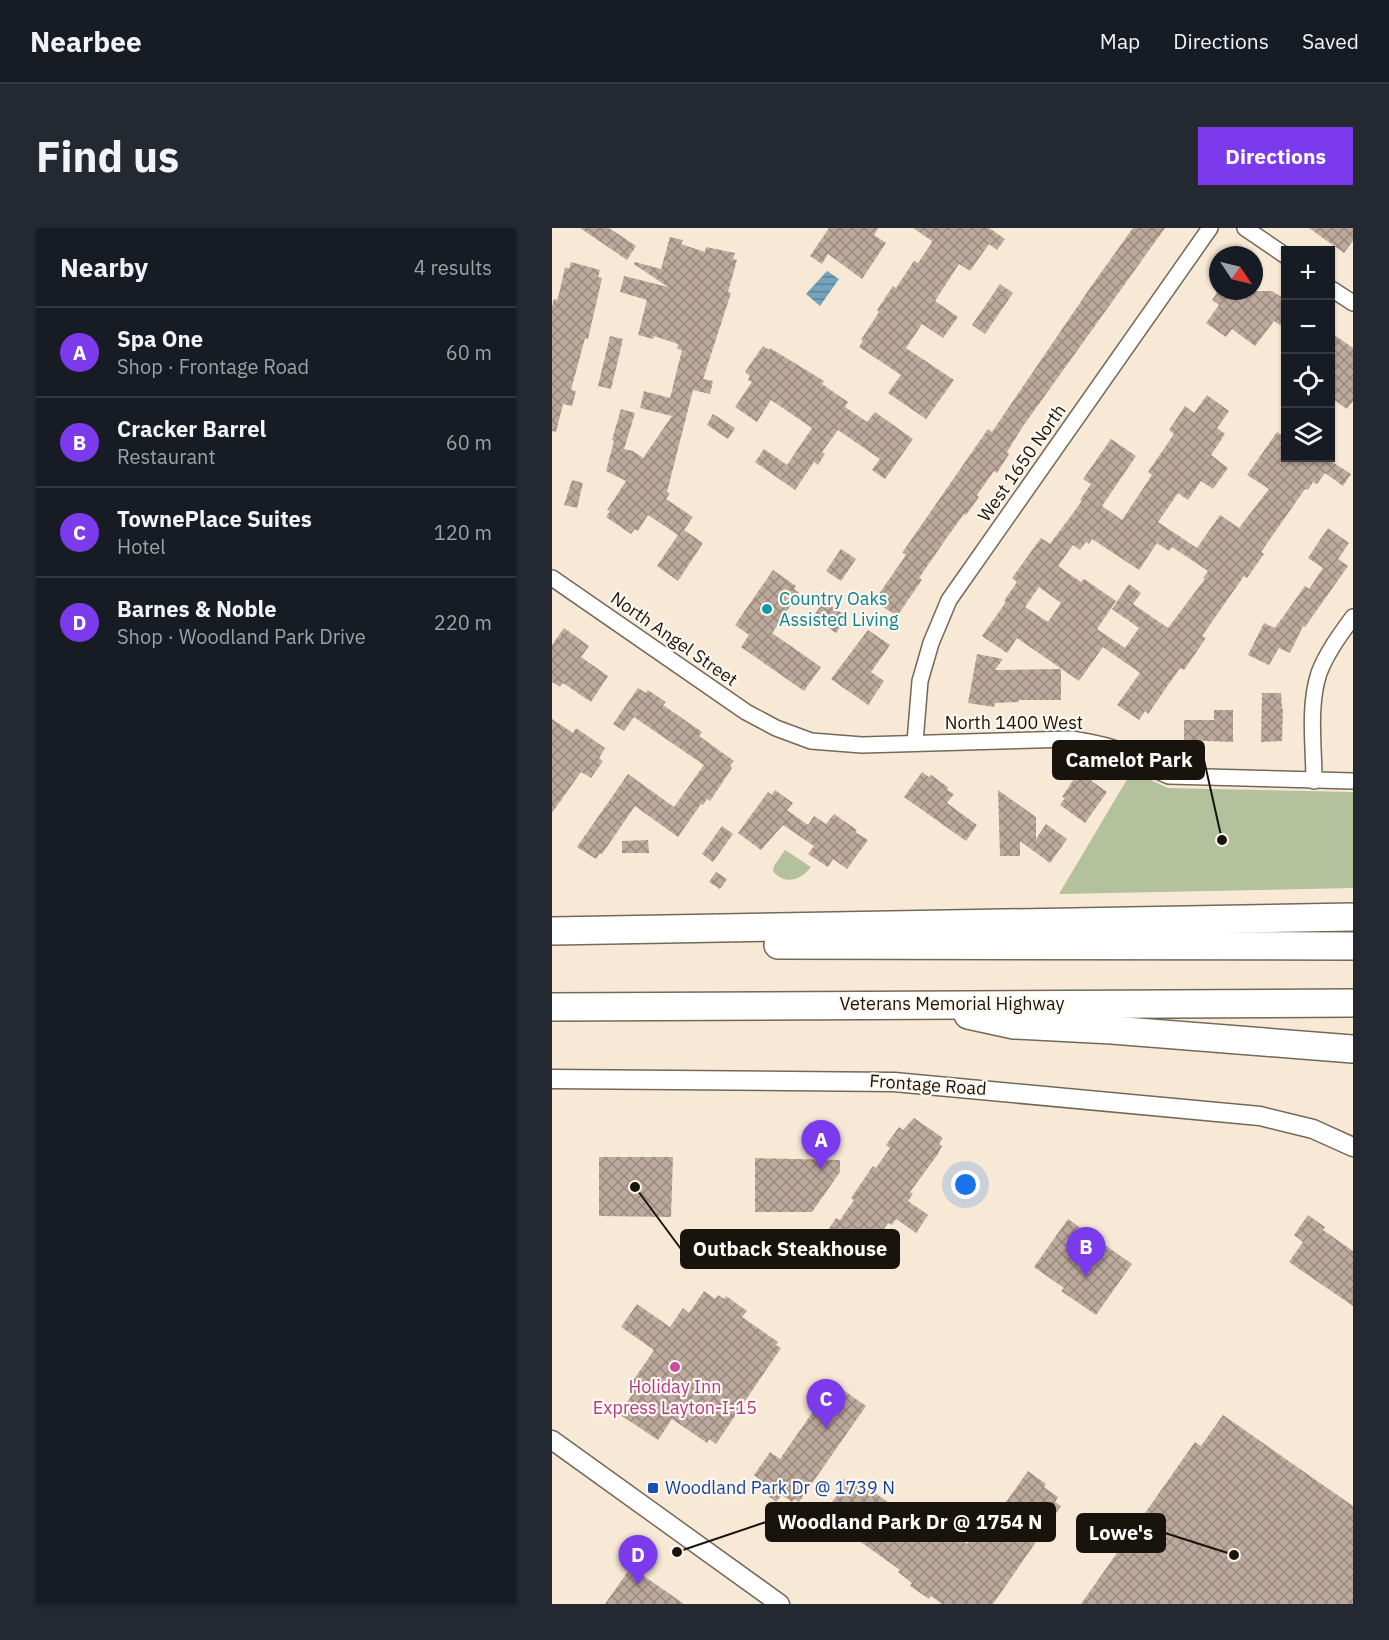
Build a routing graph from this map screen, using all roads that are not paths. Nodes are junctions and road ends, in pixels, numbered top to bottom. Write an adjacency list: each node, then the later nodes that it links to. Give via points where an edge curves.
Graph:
1 (1210, 228): 9 (street, West 1650 North, via 950,600 930,643 920,681)
2 (1245, 228): 3 (street)
3 (1281, 253)
4 (1335, 291): 5 (street)
5 (1353, 303)
6 (552, 578): 8 (street, North Angel Street, via 746,712)
7 (1353, 617): 10 (street, via 1331,647 1319,674 1313,710)
8 (811, 741): 9 (street, North 1400 West, via 862,745)
9 (915, 742): 10 (street, North 1400 West, via 1073,739 1119,750 1169,776)
10 (1314, 781): 11 (street, North 1400 West)
11 (1353, 781)
12 (1353, 917): 13 (highway)
13 (552, 931)
14 (552, 944): 15 (highway)
15 (1353, 946)
16 (1353, 1003): 17 (highway, Veterans Memorial Highway)
17 (923, 1004): 18 (highway, Veterans Memorial Highway); 19 (highway, via 1014,1025)
18 (552, 1007)
19 (1353, 1048)
20 (552, 1079): 21 (street, Frontage Road, via 894,1082 1249,1114 1301,1125)
21 (1353, 1147)
22 (552, 1440): 23 (street)
23 (780, 1604)

